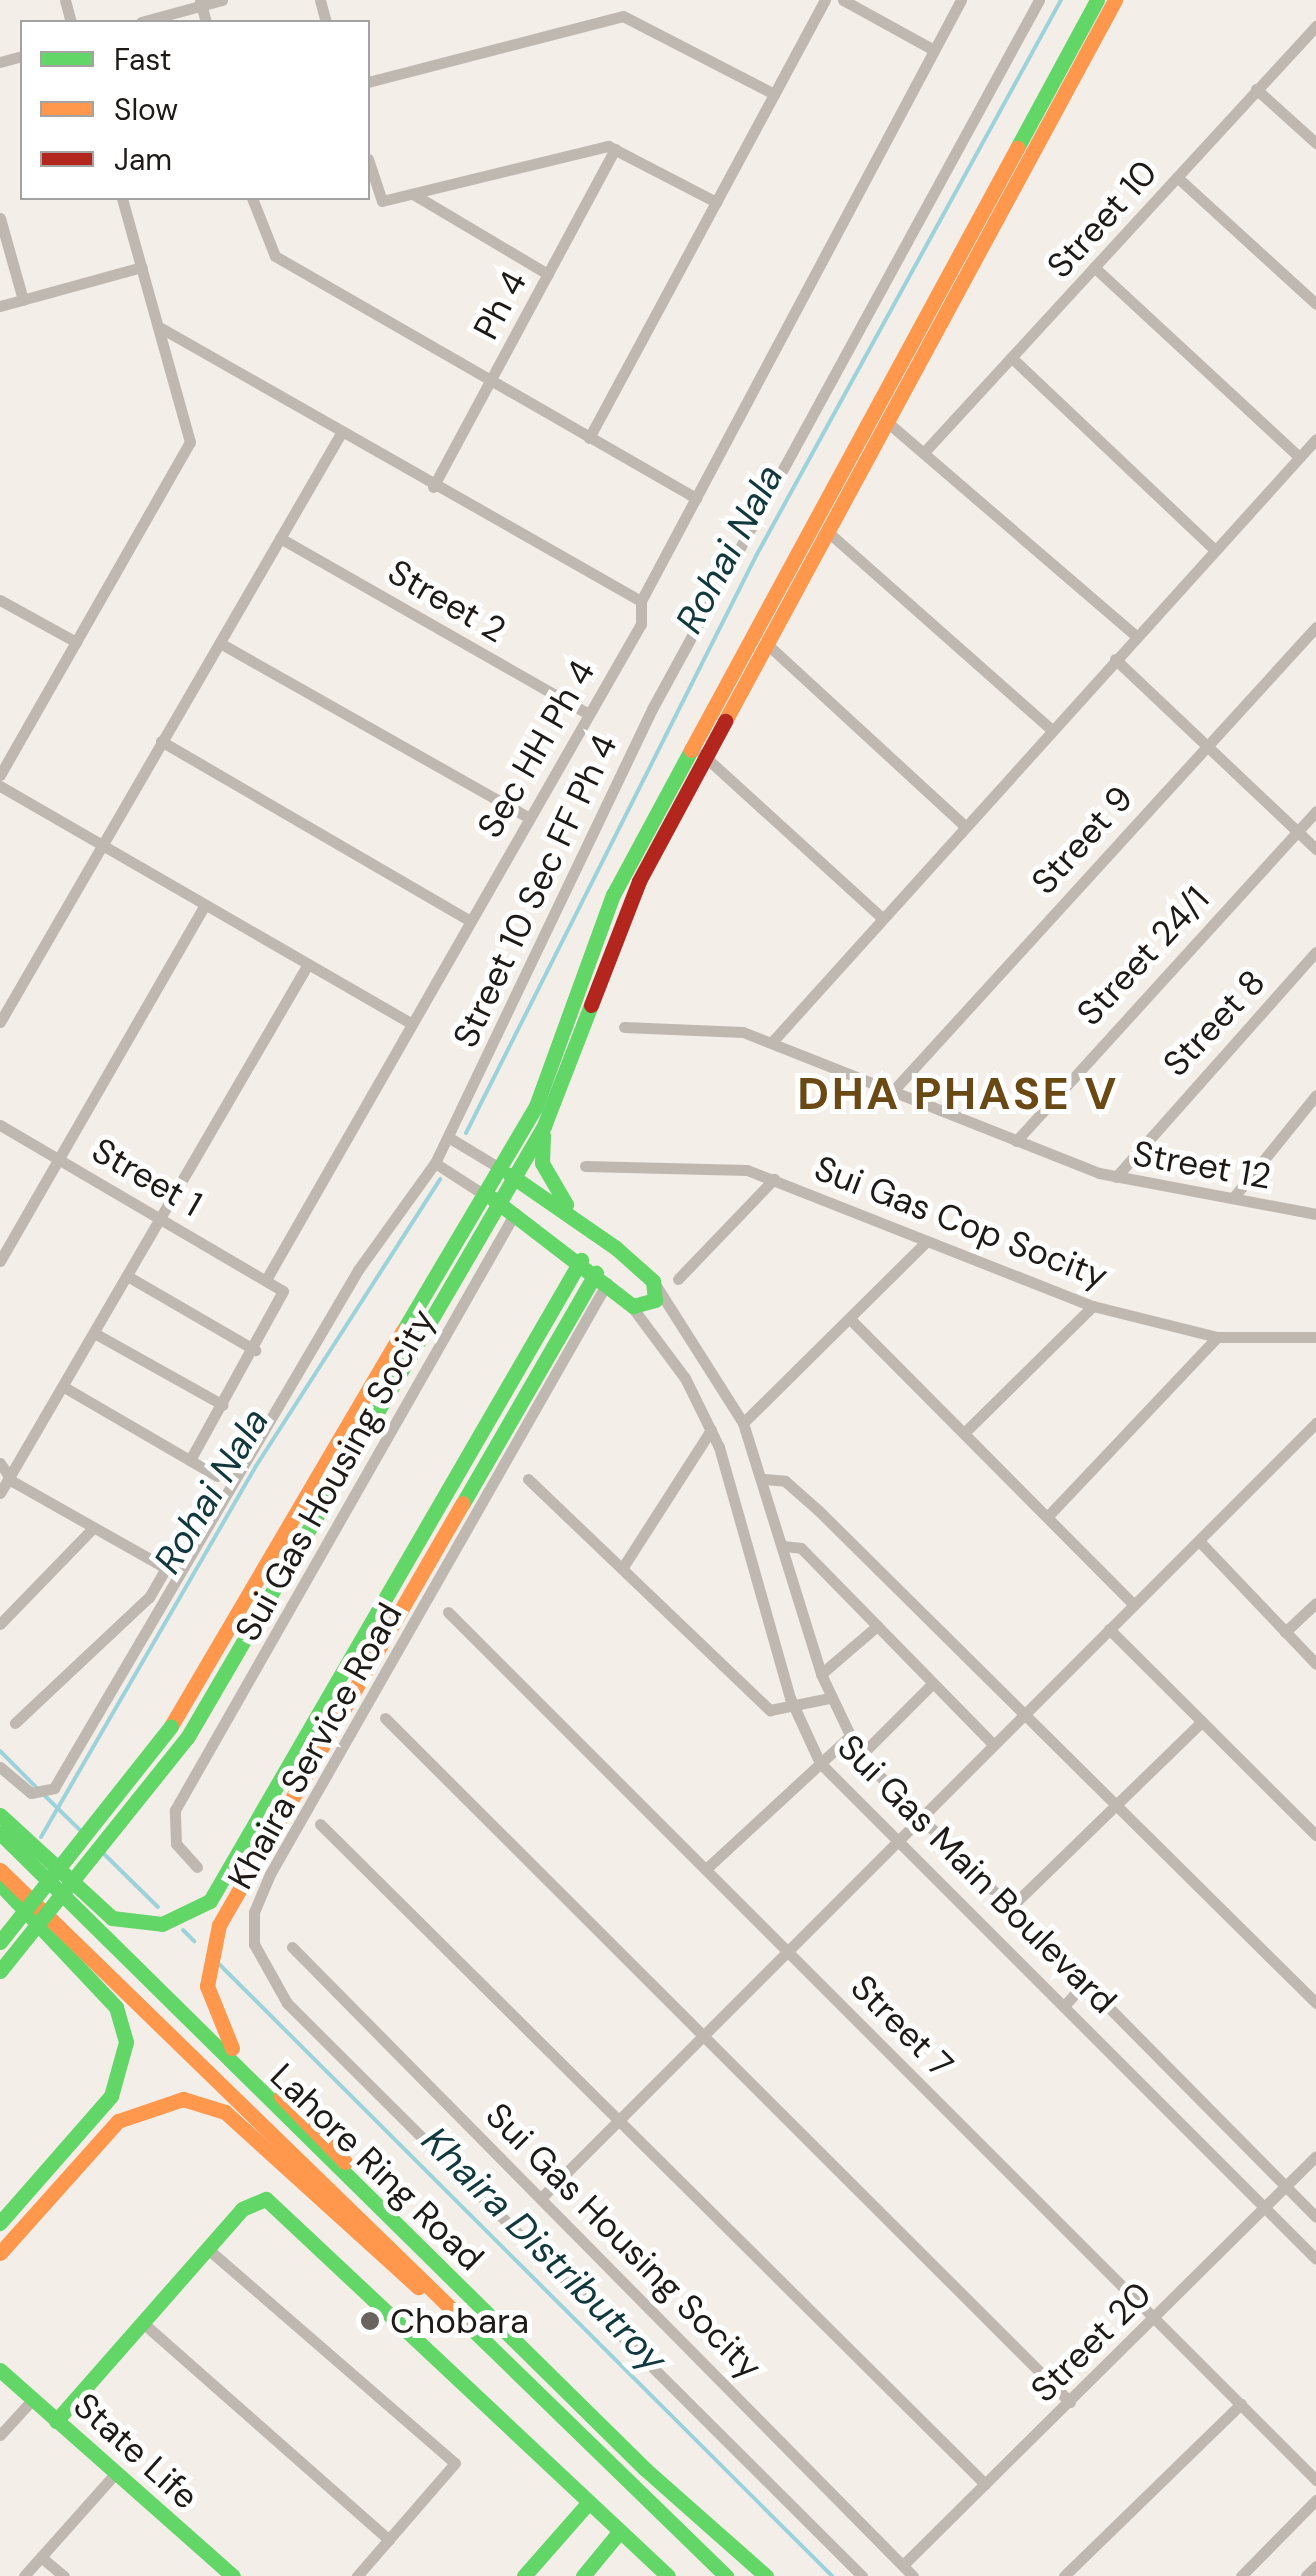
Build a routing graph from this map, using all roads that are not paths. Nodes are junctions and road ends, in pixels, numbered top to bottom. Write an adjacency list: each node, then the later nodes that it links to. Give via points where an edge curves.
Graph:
1 (222, 0): 8 (street)
2 (826, 0): 14 (street)
3 (843, 0): 11 (street)
4 (961, 0): 11 (street, Sec HH Ph 4)
5 (1039, 0): 78 (street, Street 10 Sec FF Ph 4, via 652,709)
6 (1097, 0): 56 (main road)
7 (1115, 0): 33 (main road)
8 (200, 3): 9 (street)
9 (147, 20)
10 (1316, 26): 13 (street, Street 10)
11 (934, 50): 40 (street, Sec HH Ph 4)
12 (370, 81): 14 (street, via 623,16)
13 (1256, 90): 15 (street); 18 (street, Street 10)
14 (774, 94): 22 (street)
15 (1316, 143)
16 (615, 149): 19 (street); 22 (street); 26 (street, Ph 4)
17 (370, 164): 19 (street, via 382,201)
18 (1177, 178): 25 (street, Street 10); 28 (street)
19 (413, 194): 26 (street)
20 (123, 200): 24 (street)
21 (253, 200): 32 (street, via 275,256)
22 (716, 202): 35 (street)
23 (0, 218): 27 (street)
24 (142, 267): 27 (street); 30 (street)
25 (1094, 267): 31 (street, Street 10); 38 (street)
26 (548, 274): 32 (street, Ph 4)
27 (23, 300): 29 (street)
28 (1316, 304)
29 (0, 306)
30 (161, 328): 34 (street); 48 (street, via 190,442)
31 (1012, 359): 37 (street, Street 10); 43 (street)
32 (490, 382): 35 (street); 39 (street, Ph 4)
33 (886, 421): 37 (street); 41 (main road)
34 (341, 433): 39 (street); 42 (street)
35 (589, 438): 40 (street)
36 (1316, 439): 38 (street)
37 (927, 449): 47 (street)
38 (1299, 457): 43 (street)
39 (434, 487): 45 (street)
40 (696, 498): 45 (street, Sec HH Ph 4)
41 (828, 532): 50 (main road); 53 (street)
42 (280, 538): 49 (street); 52 (street, Street 2)
43 (1213, 548): 47 (street)
44 (0, 600): 48 (street)
45 (641, 601): 52 (street, Sec HH Ph 4, via 641,624)
46 (1316, 626): 55 (street, Street 9)
47 (1136, 636): 51 (street)
48 (76, 642): 57 (street)
49 (220, 643): 54 (street); 60 (street)
50 (768, 645): 56 (main road); 61 (street)
51 (1115, 660): 53 (street); 55 (street)
52 (587, 713): 60 (street, Sec HH Ph 4)
53 (1051, 729): 61 (street)
54 (161, 740): 63 (street); 67 (street)
55 (1205, 745): 62 (street); 74 (street, Street 9)
56 (699, 752): 66 (street); 77 (main road, via 613,937 577,1058); 83 (main road, via 613,894 560,1050)
57 (0, 775)
58 (0, 786): 63 (street)
59 (1316, 812): 62 (street, Street 24/1)
60 (528, 817): 67 (street, Sec HH Ph 4)
61 (962, 824): 66 (street)
62 (1297, 832): 64 (street); 79 (street, Street 24/1)
63 (100, 845): 65 (street); 70 (street)
64 (1316, 848)
65 (204, 906): 69 (street); 80 (street)
66 (880, 916): 73 (street)
67 (467, 919): 71 (street, Sec HH Ph 4)
68 (1316, 952): 85 (street, Street 8)
69 (308, 964): 71 (street); 93 (street)
70 (0, 1022)
71 (410, 1023): 98 (street, Sec HH Ph 4)
72 (624, 1028): 73 (street, Street 12, via 731,1031)
73 (772, 1042): 74 (street, Street 12)
74 (892, 1092): 79 (street, Street 12)
75 (1316, 1094): 88 (street)
76 (0, 1125): 80 (street, Street 1)
77 (544, 1126): 84 (main road); 92 (main road, via 547,1179)
78 (452, 1139): 81 (street, Street 10 Sec FF Ph 4); 83 (street, Sui Gas Main Boulevard)
79 (1016, 1141): 85 (street, Street 12)
80 (58, 1158): 93 (street, Street 1); 96 (street)
81 (438, 1166): 87 (street, Sui Gas Main Boulevard); 147 (street, Street 10 Sec FF Ph 4, via 358,1270 54,1788 31,1794)
82 (585, 1166): 86 (street, Sui Gas Cop Socity, via 734,1169)
83 (498, 1167): 84 (main road, Sui Gas Main Boulevard); 87 (main road)
84 (516, 1178): 89 (main road); 92 (main road, Sui Gas Main Boulevard)
85 (1116, 1178): 88 (street, Street 12)
86 (774, 1179): 94 (street, Sui Gas Cop Socity); 100 (street)
87 (483, 1194): 89 (main road, Sui Gas Main Boulevard); 162 (main road, bridge, via 171,1726)
88 (1233, 1198): 91 (street, Street 12)
89 (500, 1203): 90 (main road, Sui Gas Main Boulevard); 165 (main road, bridge, via 187,1738)
90 (515, 1212): 95 (main road, Sui Gas Main Boulevard); 157 (street, Sui Gas Housing Socity, via 175,1810 176,1844)
91 (1316, 1214)
92 (576, 1217): 101 (main road, Sui Gas Main Boulevard)
93 (163, 1218): 97 (street); 98 (street, Street 1)
94 (924, 1244): 103 (street, Sui Gas Cop Socity); 104 (street)
95 (582, 1260): 99 (main road, Sui Gas Main Boulevard); 150 (main road, via 210,1901 162,1924 112,1918)
96 (0, 1261)
97 (129, 1277): 105 (street); 108 (street)
98 (267, 1278): 108 (street, via 284,1299)
99 (602, 1278): 102 (main road, Sui Gas Main Boulevard); 173 (main road, via 226,1911 206,1968); 213 (street, Khaira Service Road, via 270,1874 254,1944 287,2003)
100 (678, 1278)
101 (653, 1281): 102 (main road, via 652,1304); 111 (street, Sui Gas Main Boulevard)
102 (629, 1303): 113 (street, Sui Gas Main Boulevard)
103 (1093, 1306): 106 (street, Sui Gas Cop Socity); 114 (street)
104 (853, 1322): 111 (street); 114 (street)
105 (96, 1334): 109 (street); 110 (street)
106 (1217, 1337): 107 (street, Sui Gas Cop Socity); 122 (street)
107 (1316, 1337)
108 (255, 1350): 110 (street)
109 (64, 1387): 115 (street); 120 (street)
110 (223, 1405): 115 (street)
111 (743, 1423): 119 (street, Sui Gas Main Boulevard)
112 (1316, 1423): 124 (street)
113 (712, 1430): 126 (street); 138 (street, Sui Gas Main Boulevard)
114 (964, 1434): 122 (street)
115 (190, 1460): 117 (street)
116 (0, 1463): 120 (street)
117 (217, 1476)
118 (528, 1479): 126 (street)
119 (764, 1479): 125 (street, Sui Gas Main Boulevard); 139 (street, via 785,1481 818,1510)
120 (12, 1481): 121 (street); 123 (street)
121 (0, 1493)
122 (1048, 1516): 128 (street)
123 (93, 1528): 130 (street); 142 (street, via 166,1568 148,1598)
124 (1200, 1542): 128 (street); 133 (street)
125 (783, 1546): 131 (street, via 801,1548); 135 (street, Sui Gas Main Boulevard)
126 (624, 1567): 138 (street, via 764,1706)
127 (1316, 1603): 133 (street)
128 (1133, 1604): 132 (street)
129 (448, 1612): 158 (street, Street 7)
130 (0, 1624)
131 (877, 1626): 135 (street); 136 (street)
132 (1109, 1629): 139 (street); 141 (street)
133 (1285, 1632): 134 (street)
134 (1316, 1664)
135 (820, 1674): 137 (street, Sui Gas Main Boulevard)
136 (933, 1683): 144 (street); 145 (street)
137 (830, 1698): 138 (street); 143 (street, Sui Gas Main Boulevard)
138 (795, 1711): 146 (street, Sui Gas Main Boulevard)
139 (1024, 1711): 144 (street); 148 (street)
140 (385, 1718): 172 (street)
141 (1202, 1721): 148 (street); 153 (street)
142 (15, 1723)
143 (848, 1738): 145 (street, Sui Gas Main Boulevard); 146 (street)
144 (992, 1743): 151 (street)
145 (860, 1756): 151 (street, Sui Gas Main Boulevard)
146 (820, 1763): 156 (street, Sui Gas Main Boulevard); 158 (street)
147 (0, 1767)
148 (1116, 1804): 161 (street); 168 (street)
149 (1316, 1814): 153 (street)
150 (0, 1815)
151 (918, 1820): 156 (street); 161 (street, Sui Gas Main Boulevard)
152 (320, 1824): 174 (street)
153 (1306, 1825): 155 (street)
154 (0, 1833): 169 (main road, Lahore Ring Road)
155 (1316, 1835)
156 (897, 1841): 164 (street); 171 (street, Sui Gas Main Boulevard)
157 (197, 1867)
158 (707, 1868): 164 (street, Street 7)
159 (0, 1870): 185 (main road, Lahore Ring Road)
160 (0, 1884): 180 (main road, via 116,2007 126,2042 111,2096)
161 (1010, 1909): 167 (street, Sui Gas Main Boulevard)
162 (0, 1942)
163 (292, 1947): 177 (street, Sui Gas Housing Socity)
164 (787, 1951): 172 (street); 186 (street, Street 7)
165 (0, 1972)
166 (1316, 1984): 168 (street)
167 (1083, 1985): 171 (street); 176 (street, Sui Gas Main Boulevard)
168 (1306, 1994): 170 (street)
169 (168, 1999): 173 (main road); 181 (main road, Lahore Ring Road)
170 (1316, 2004)
171 (1064, 2006): 178 (street, Sui Gas Main Boulevard)
172 (702, 2033): 174 (street); 190 (street)
173 (220, 2036): 181 (main road)
174 (620, 2118): 177 (street); 196 (street)
175 (1316, 2156): 176 (street, Street 20)
176 (1286, 2186): 178 (street, Street 20); 179 (street, Sui Gas Main Boulevard)
177 (542, 2198): 202 (street, Sui Gas Housing Socity)
178 (1264, 2208): 184 (street, Sui Gas Main Boulevard); 186 (street, Street 20)
179 (1316, 2217)
180 (0, 2223)
181 (396, 2224): 212 (main road, Lahore Ring Road)
182 (208, 2250): 187 (main road); 198 (main road, via 254,2200 284,2210); 200 (street, via 455,2463)
183 (0, 2253): 185 (main road, via 118,2121 152,2102 195,2100 224,2112 372,2252)
184 (1316, 2260)
185 (442, 2304): 211 (main road, Lahore Ring Road)
186 (1156, 2317): 190 (street, Street 20); 191 (street, Street 7)
187 (143, 2323): 192 (main road); 200 (street)
188 (0, 2370): 189 (main road, State Life)
189 (32, 2398): 192 (main road, State Life); 193 (street)
190 (1070, 2402): 196 (street, Street 20)
191 (1240, 2404): 195 (street, Street 7); 215 (street)
192 (56, 2421): 194 (main road, State Life)
193 (0, 2435)
194 (115, 2474): 201 (street); 206 (main road, State Life)
195 (1316, 2480)
196 (985, 2484): 202 (street, Street 20)
197 (1316, 2500): 216 (street)
198 (589, 2502): 199 (main road); 208 (main road)
199 (620, 2532): 209 (main road); 210 (main road)
200 (389, 2540): 207 (street)
201 (41, 2557): 204 (street); 205 (street)
202 (902, 2565): 214 (street, Sui Gas Housing Socity)
203 (1316, 2566): 217 (street)
204 (24, 2576)
205 (64, 2576)
206 (233, 2576)
207 (357, 2576)
208 (524, 2576)
209 (584, 2576)
210 (668, 2576)
211 (726, 2576)
212 (766, 2576)
213 (862, 2576)
214 (913, 2576)
215 (1064, 2576)
216 (1241, 2576)
217 (1306, 2576)

